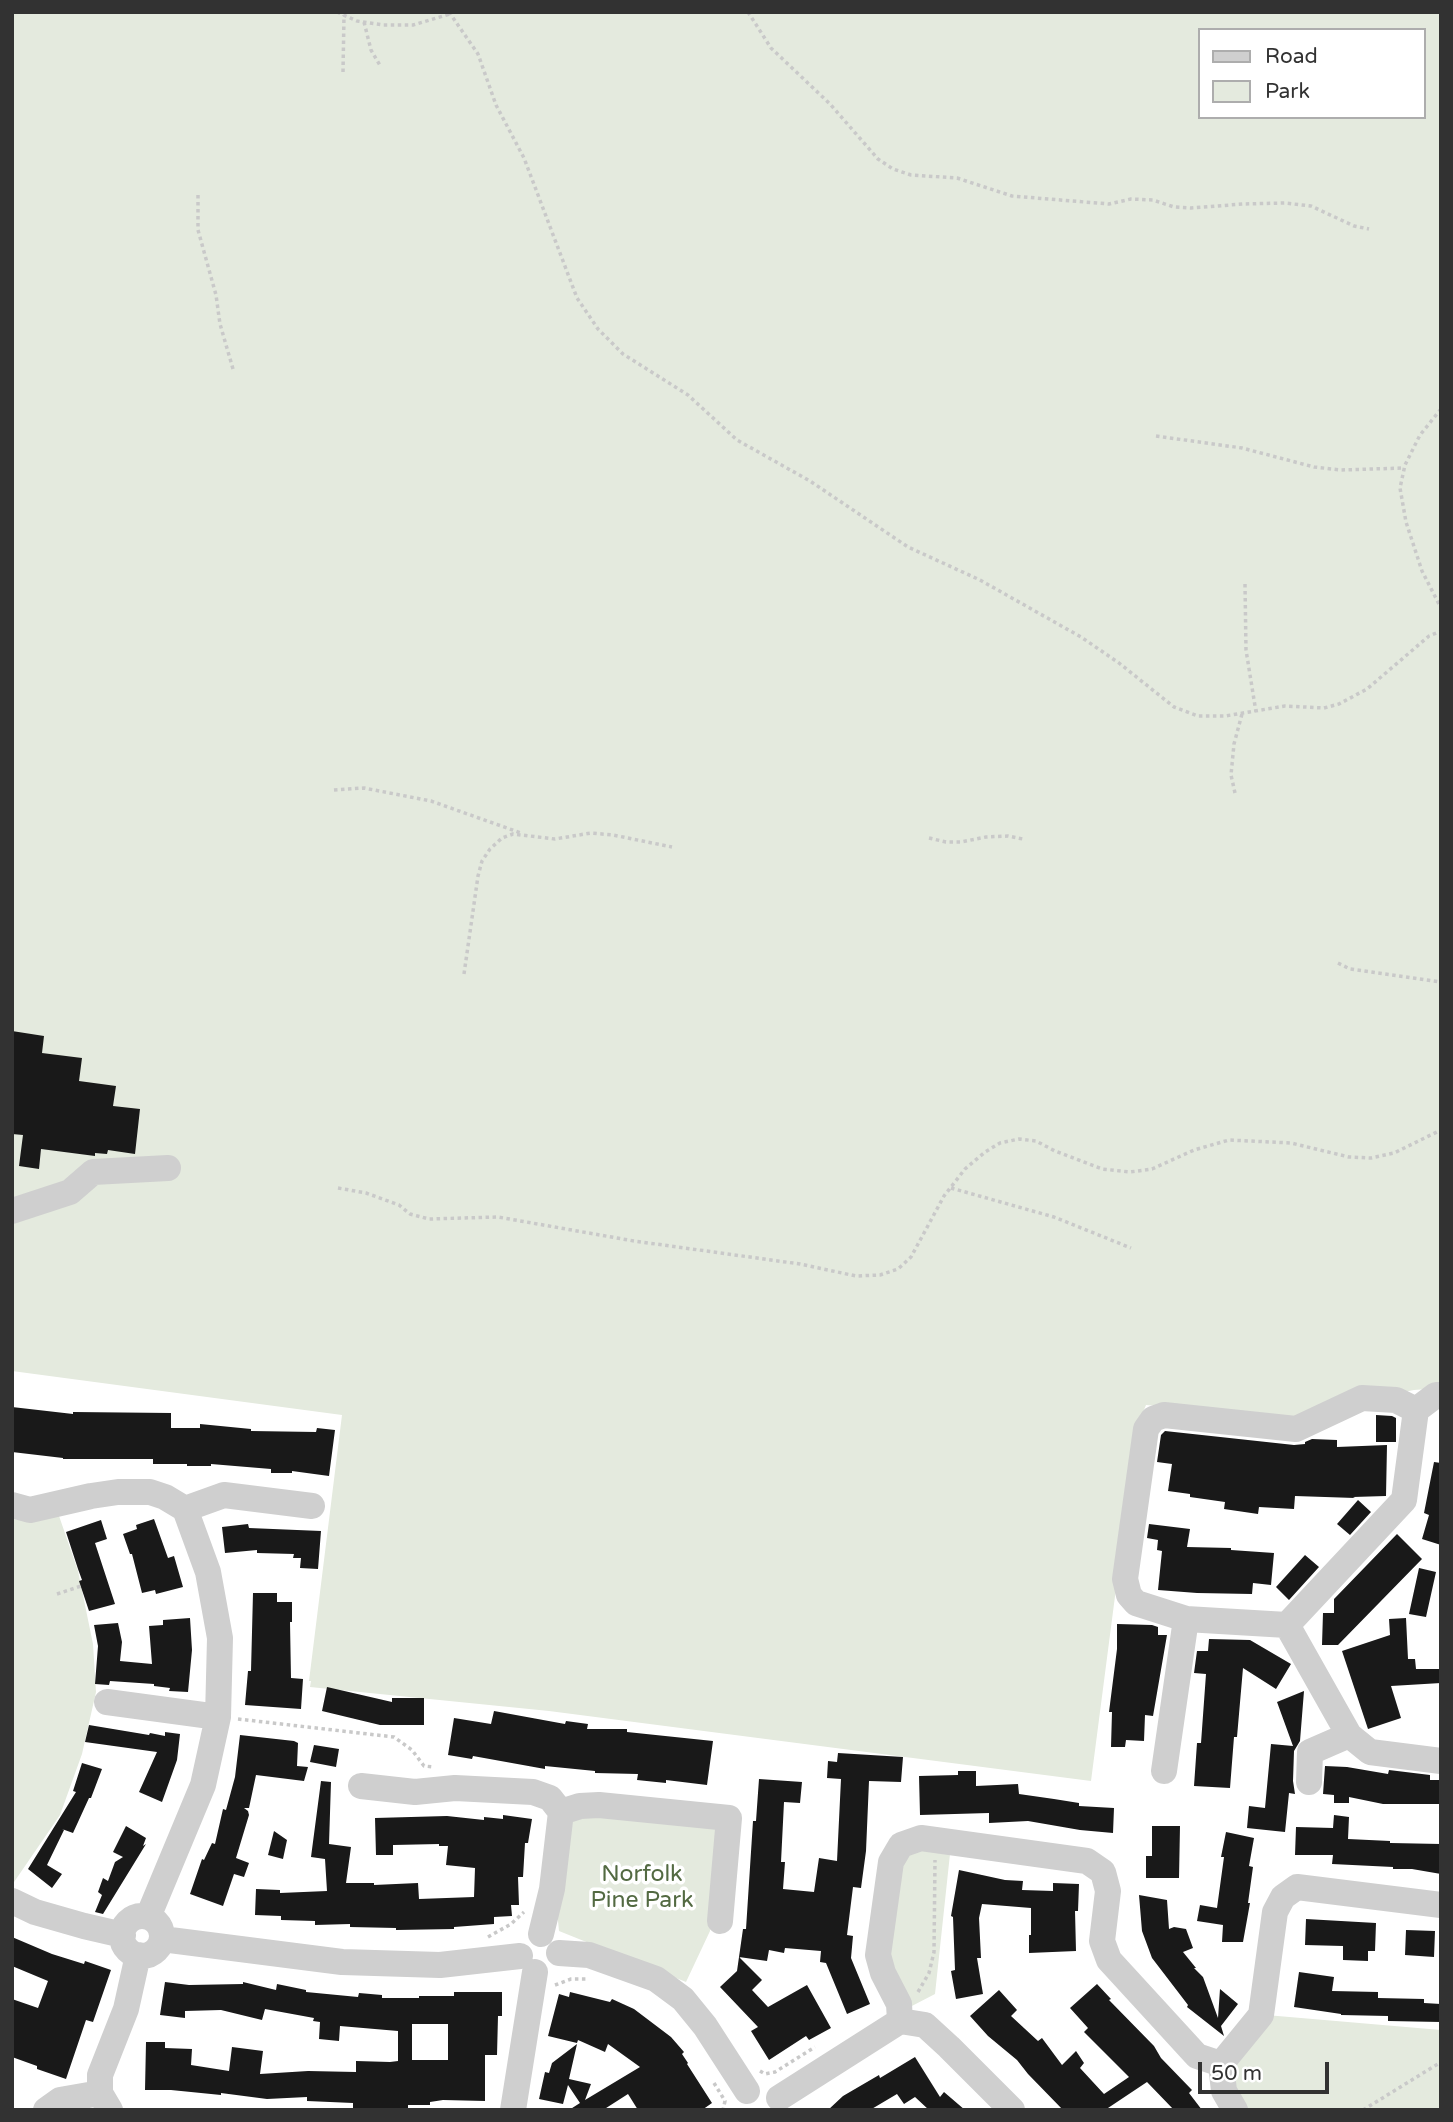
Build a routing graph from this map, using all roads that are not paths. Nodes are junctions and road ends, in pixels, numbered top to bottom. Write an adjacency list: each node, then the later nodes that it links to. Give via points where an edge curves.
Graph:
1 (168, 1168): 2 (street, via 93,1172 70,1192)
2 (12, 1211)
3 (1441, 1395): 4 (street)
4 (1416, 1410): 8 (street, via 1396,1400 1362,1398 1296,1429 1164,1415 1153,1419 1146,1429 1125,1579 1136,1603); 9 (street, via 1404,1500)
5 (12, 1505): 7 (street, via 30,1510 91,1496 150,1492)
6 (312, 1506): 7 (street, via 224,1495)
7 (185, 1509): 11 (street, via 208,1572 220,1638)
8 (1186, 1619): 9 (street); 14 (street)
9 (1287, 1625): 12 (street)
10 (107, 1702): 11 (street)
11 (218, 1717): 21 (street, via 203,1785)
12 (1349, 1735): 13 (street, via 1370,1752); 15 (street, via 1310,1752)
13 (1441, 1761)
14 (1164, 1771)
15 (1309, 1782)
16 (361, 1786): 17 (street, via 415,1792 455,1788 533,1792 550,1798)
17 (561, 1812): 20 (street, via 599,1805 729,1818); 22 (street)
18 (12, 1900): 23 (street)
19 (1441, 1905): 26 (street, via 1297,1887 1283,1896 1275,1912 1261,2015)
20 (720, 1921)
21 (155, 1928): 23 (street, via 155,1951 149,1955); 23 (street, via 134,1918 124,1928); 24 (street, via 342,1962 440,1965)
22 (548, 1936): 24 (street, via 527,1938 520,1950); 27 (street, via 656,1979 683,2000 705,2026)
23 (130, 1945): 28 (street, via 126,2008 100,2075)
24 (534, 1975): 31 (street)
25 (898, 2010): 26 (street, via 878,1955 891,1862 901,1845 921,1839 1087,1861 1103,1872 1108,1891 1102,1941 1109,1960 1197,2056); 29 (street); 32 (street, via 925,2025)
26 (1221, 2064): 33 (street, via 1224,2091)
27 (737, 2095): 29 (street, via 763,2088 771,2090)
28 (105, 2101): 30 (street, via 60,2100)
29 (781, 2104)
30 (46, 2110)
31 (513, 2110)
32 (1012, 2110)
33 (1235, 2110)

